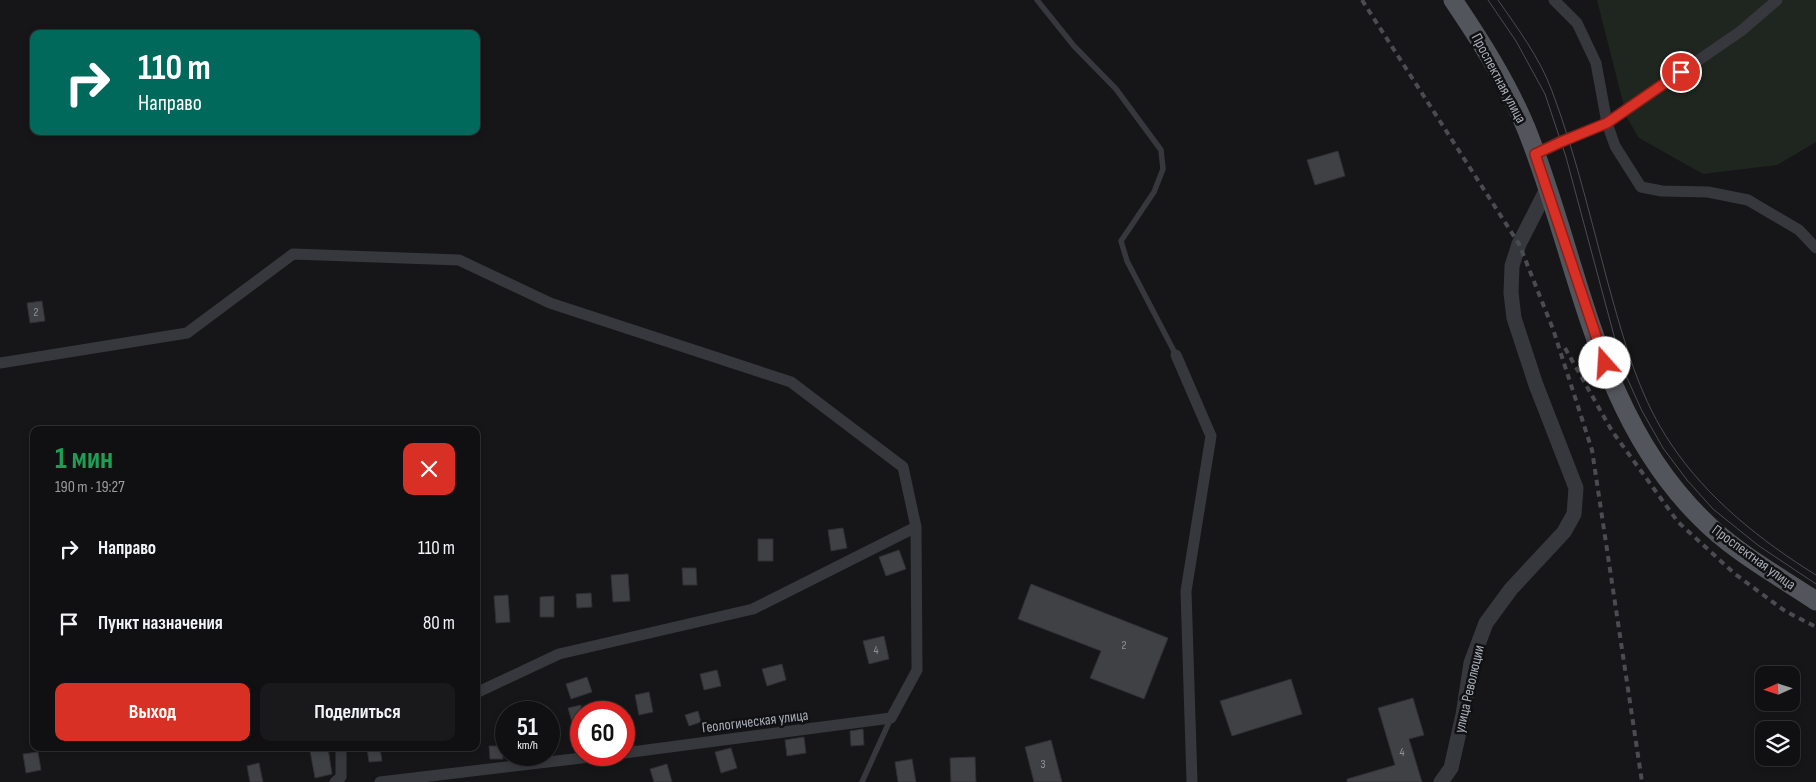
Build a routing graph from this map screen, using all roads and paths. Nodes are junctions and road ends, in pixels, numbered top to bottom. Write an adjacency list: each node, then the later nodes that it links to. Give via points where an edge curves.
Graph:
1 (1037, 0): 9 (lane, via 1074,46 1116,89 1161,150 1163,169 1154,192 1121,241 1127,261)
2 (1453, 0): 6 (main road, Проспектная улица, via 1513,99)
3 (1554, 0): 5 (street, via 1578,23 1596,63)
4 (1777, 0): 5 (street, via 1741,31)
5 (1607, 123): 6 (street); 8 (street, via 1615,146 1641,187 1708,192 1748,200 1800,230)
6 (1535, 154): 7 (main road, Проспектная улица)
7 (1547, 189): 12 (main road, Проспектная улица, via 1605,363 1624,411 1647,452 1713,530); 22 (street, улица Революции, via 1519,244 1512,266 1511,293 1514,318 1536,385 1576,488 1574,514 1564,532 1511,589 1486,623 1471,663 1451,768)
8 (1816, 248)
9 (1176, 355): 21 (street, via 1211,436 1186,591)
10 (0, 363): 11 (street, via 187,333 293,254 459,260 550,303 791,382 903,467)
11 (916, 527): 13 (street, via 753,609 559,654); 14 (street, via 918,670)
12 (1816, 601)
13 (480, 691)
14 (891, 718): 16 (street, Геологическая улица); 20 (lane)
15 (342, 751): 18 (street, via 341,777)
16 (635, 752)
17 (570, 759): 19 (street)
18 (335, 782)
19 (380, 782)
20 (862, 782)
21 (1192, 782)
22 (1441, 782)

